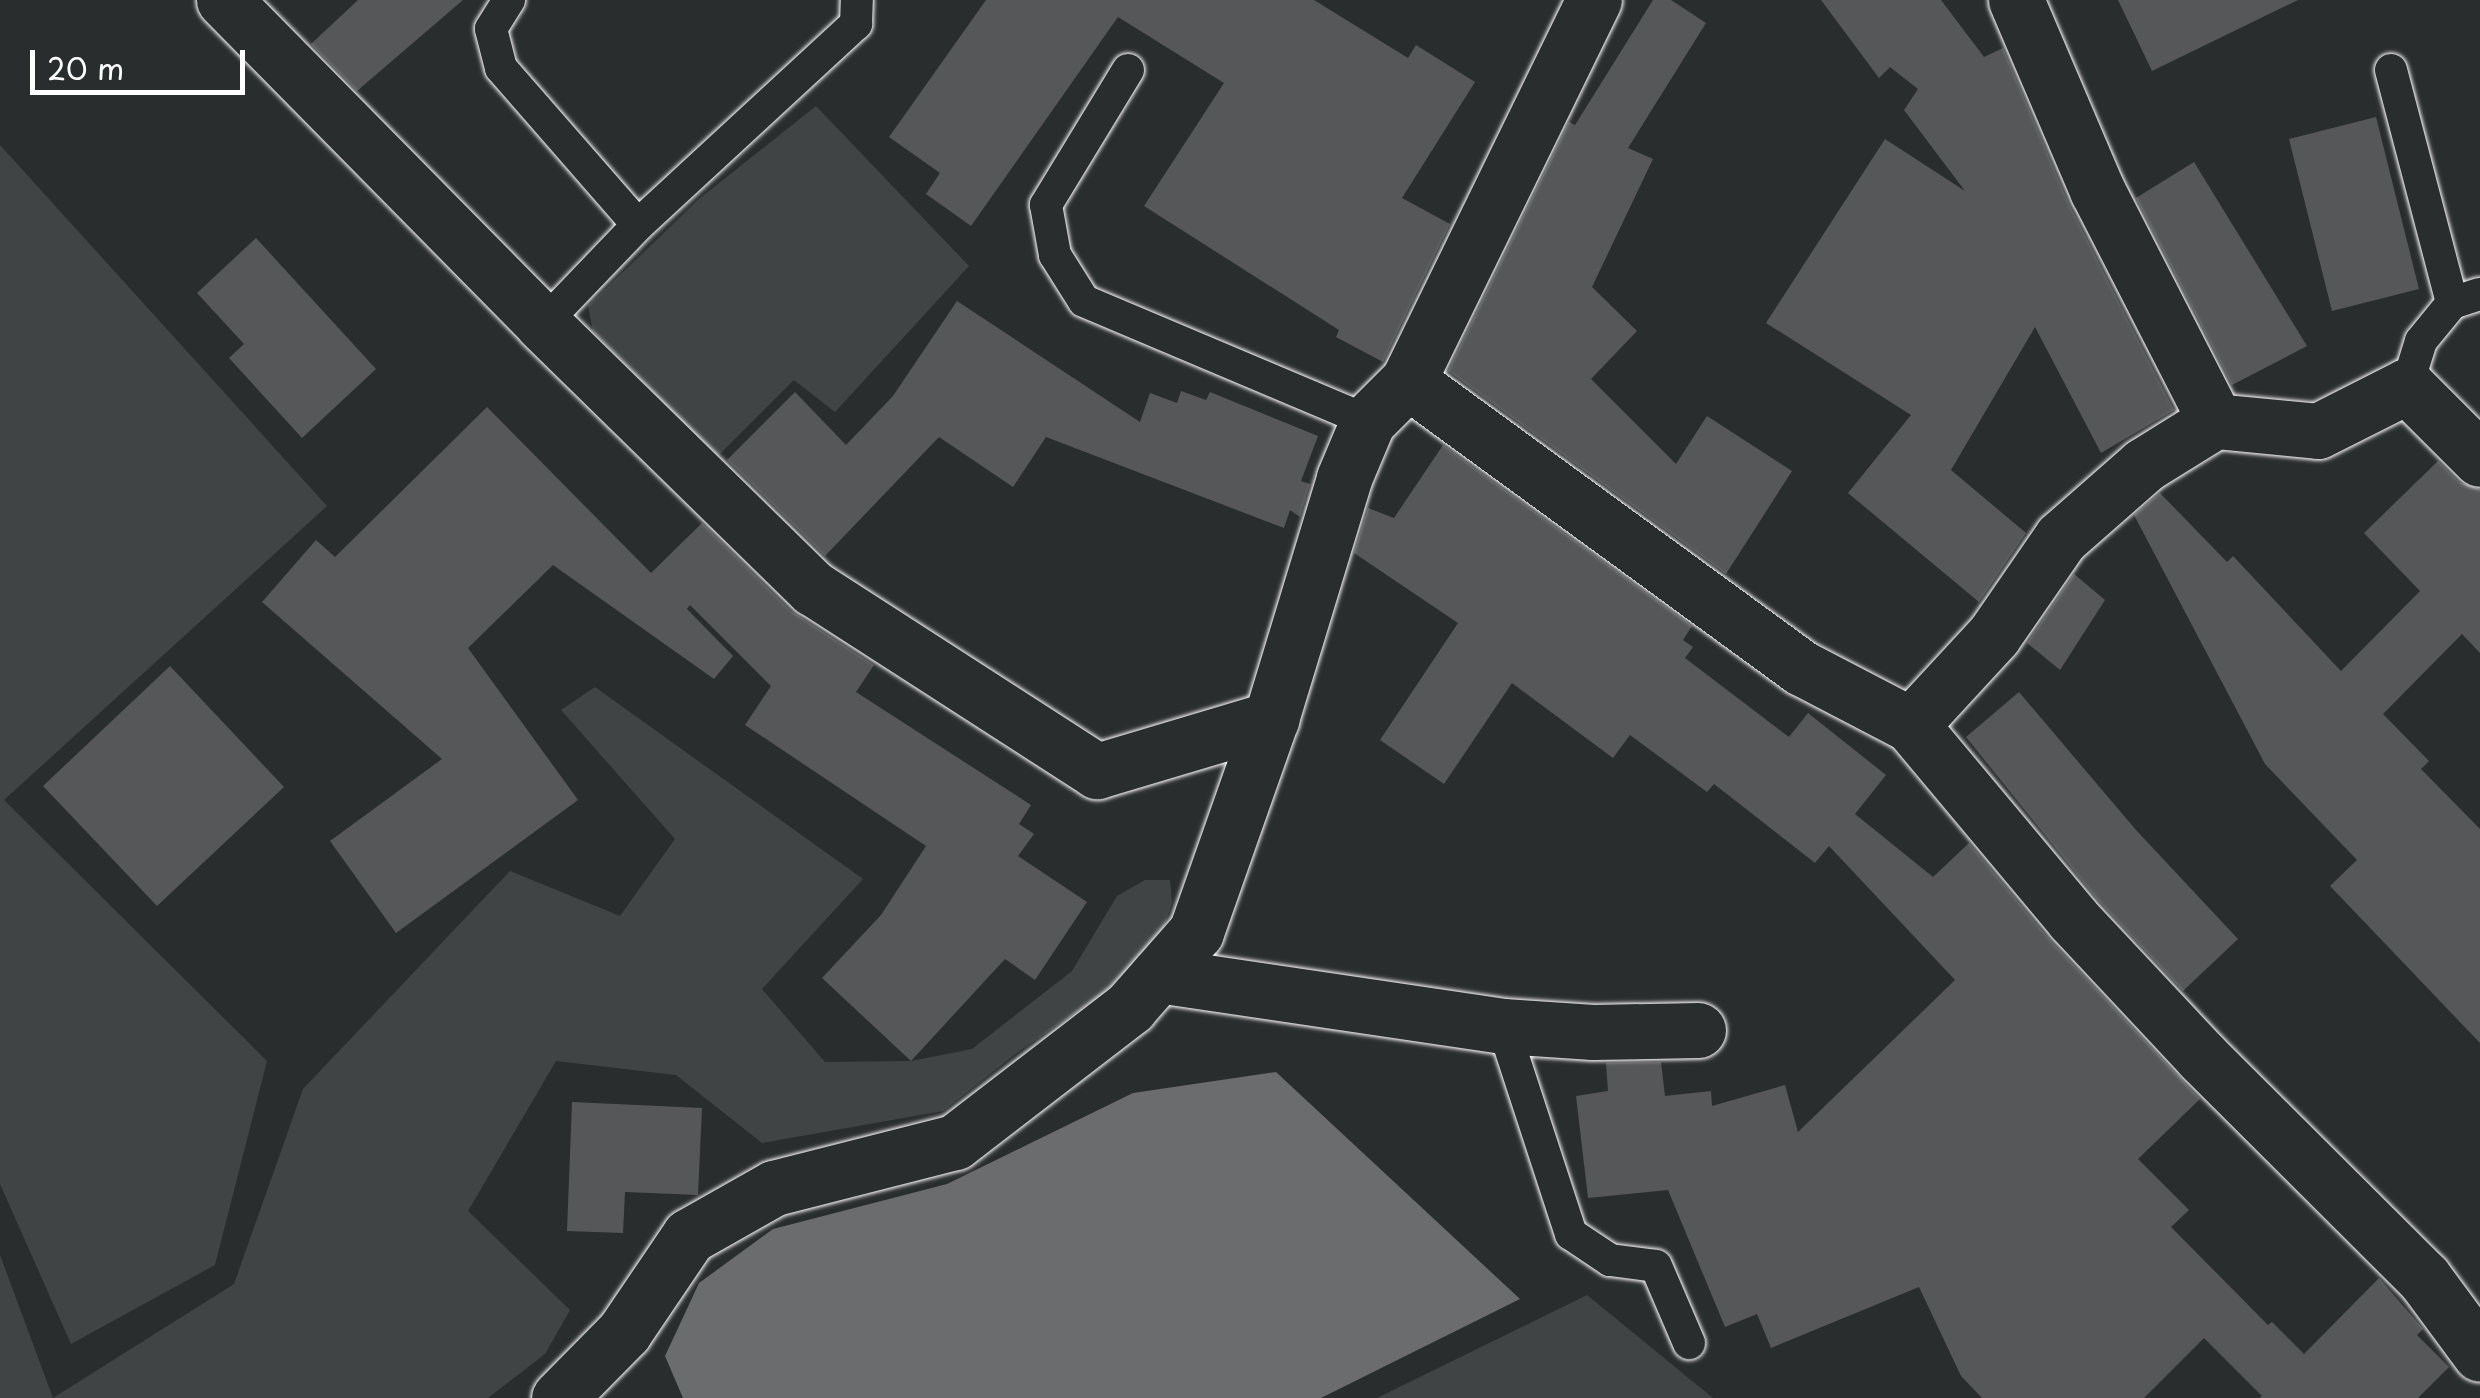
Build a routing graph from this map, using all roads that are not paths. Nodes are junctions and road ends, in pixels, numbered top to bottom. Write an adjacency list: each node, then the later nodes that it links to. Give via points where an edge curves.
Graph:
1 (224, 0): 10 (street)
2 (509, 0): 8 (lane, via 491,29 501,68)
3 (857, 0): 8 (lane, via 856,24)
4 (1594, 0): 11 (street)
5 (2016, 0): 14 (street, via 2097,190)
6 (1128, 70): 13 (lane, via 1046,205 1055,254 1084,302)
7 (2390, 70): 9 (lane)
8 (638, 225): 10 (lane)
9 (2466, 298): 12 (lane, via 2421,342)
10 (543, 324): 16 (street, via 813,588 1097,772)
11 (1408, 381): 13 (street); 17 (street, via 1802,668)
12 (2407, 386): 14 (street, via 2318,432); 15 (street)
13 (1368, 421): 16 (street, via 1344,478)
14 (2215, 421): 17 (street, via 2144,465 2062,538 1994,635)
15 (2480, 459)
16 (1272, 719): 18 (street, via 1196,932)
17 (1911, 725): 22 (street, via 2163,1016 2424,1278)
18 (1158, 975): 19 (street); 23 (street, via 1130,1007 954,1142 774,1188 689,1236 624,1332)
19 (1503, 1026): 20 (street); 21 (lane, via 1571,1234 1610,1260 1656,1266)
20 (1698, 1030)
21 (1689, 1343)
22 (2480, 1354)
23 (559, 1398)

